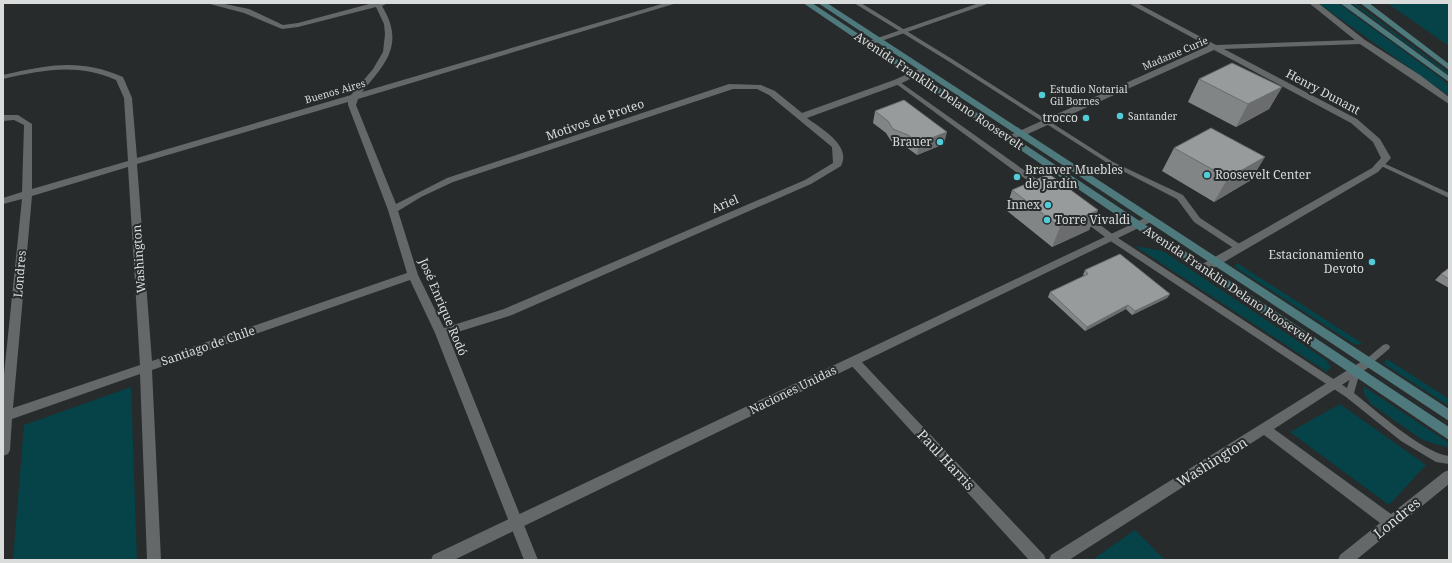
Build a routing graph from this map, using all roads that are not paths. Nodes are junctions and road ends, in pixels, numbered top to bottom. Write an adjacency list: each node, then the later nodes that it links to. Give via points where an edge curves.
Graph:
1 (210, 3): 11 (street, via 246,10 282,27)
2 (674, 3): 23 (street, Buenos Aires)
3 (807, 3): 15 (main road, Avenida Franklin Delano Roosevelt)
4 (822, 3): 13 (main road, Avenida Franklin Delano Roosevelt)
5 (856, 3): 12 (lane)
6 (986, 3): 12 (street)
7 (1132, 3): 16 (street, Henry Dunant)
8 (1313, 3): 14 (street)
9 (1344, 3): 21 (main road)
10 (1364, 3): 17 (main road)
11 (380, 4): 23 (street, via 387,18 391,36 385,58)
12 (902, 31): 13 (street); 27 (lane)
13 (878, 40): 15 (street); 18 (main road, Avenida Franklin Delano Roosevelt)
14 (1362, 42): 16 (street, Madame Curie); 24 (street)
15 (867, 43): 19 (main road, Avenida Franklin Delano Roosevelt)
16 (1213, 48): 27 (street, Madame Curie); 31 (street, Henry Dunant, via 1354,121 1376,141 1386,158)
17 (1449, 68)
18 (924, 70): 19 (street); 28 (main road, Avenida Franklin Delano Roosevelt)
19 (913, 75): 22 (street); 29 (main road, Avenida Franklin Delano Roosevelt)
20 (3, 77): 30 (street, Washington, via 65,67 97,70 120,79 128,98)
21 (1449, 80)
22 (897, 82): 25 (street); 32 (lane)
23 (353, 98): 30 (street, Buenos Aires); 36 (street, José Enrique Rodó, via 352,105)
24 (1449, 101)
25 (803, 116): 36 (street, Motivos de Proteo, via 772,93 758,87 732,86 450,180); 44 (street, Ariel, via 836,146 838,164 831,169 808,182 508,312)
26 (3, 118): 33 (street, Londres, via 15,118 28,124)
27 (1044, 122): 28 (street, Madame Curie); 40 (lane, via 1110,163 1180,197 1197,220)
28 (1020, 132): 29 (street, Madame Curie); 38 (main road, Avenida Franklin Delano Roosevelt)
29 (1009, 139): 38 (main road, Avenida Franklin Delano Roosevelt)
30 (132, 162): 33 (street, Buenos Aires); 48 (street, Washington)
31 (1380, 164): 34 (lane); 40 (street, via 1375,170)
32 (1049, 192)
33 (27, 193): 35 (street, Buenos Aires); 52 (street, Londres)
34 (1449, 196)
35 (3, 200)
36 (393, 210): 43 (street, José Enrique Rodó)
37 (1074, 210): 39 (lane)
38 (1143, 222): 39 (street, Naciones Unidas); 41 (main road, Avenida Franklin Delano Roosevelt); 42 (main road, Avenida Franklin Delano Roosevelt)
39 (1112, 238): 46 (street, Naciones Unidas); 50 (lane)
40 (1238, 247): 41 (street)
41 (1214, 262): 42 (street); 47 (main road, Avenida Franklin Delano Roosevelt)
42 (1203, 269): 49 (main road, Avenida Franklin Delano Roosevelt)
43 (413, 275): 44 (street, José Enrique Rodó); 48 (street, Santiago de Chile)
44 (441, 333): 59 (street, José Enrique Rodó)
45 (1386, 347): 47 (lane)
46 (854, 360): 59 (street, Naciones Unidas); 64 (street, Paul Harris)
47 (1367, 364): 49 (street, Washington); 53 (main road, Avenida Franklin Delano Roosevelt)
48 (146, 367): 52 (street, Santiago de Chile); 61 (street, Washington)
49 (1356, 372): 50 (street, Washington); 51 (lane); 55 (main road, Avenida Franklin Delano Roosevelt)
50 (1334, 385): 51 (lane); 54 (street, Washington)
51 (1349, 394): 57 (lane, via 1404,438 1439,459)
52 (5, 416): 56 (street, Londres)
53 (1449, 416)
54 (1265, 429): 60 (street); 65 (street, Washington)
55 (1449, 434)
56 (3, 450)
57 (1449, 460)
58 (1449, 476): 60 (street, Londres)
59 (517, 522): 62 (street, Naciones Unidas); 63 (street, José Enrique Rodó)
60 (1391, 523): 66 (street, Londres)
61 (154, 560)
62 (438, 560)
63 (531, 560)
64 (1039, 560)
65 (1056, 560)
66 (1344, 560)

